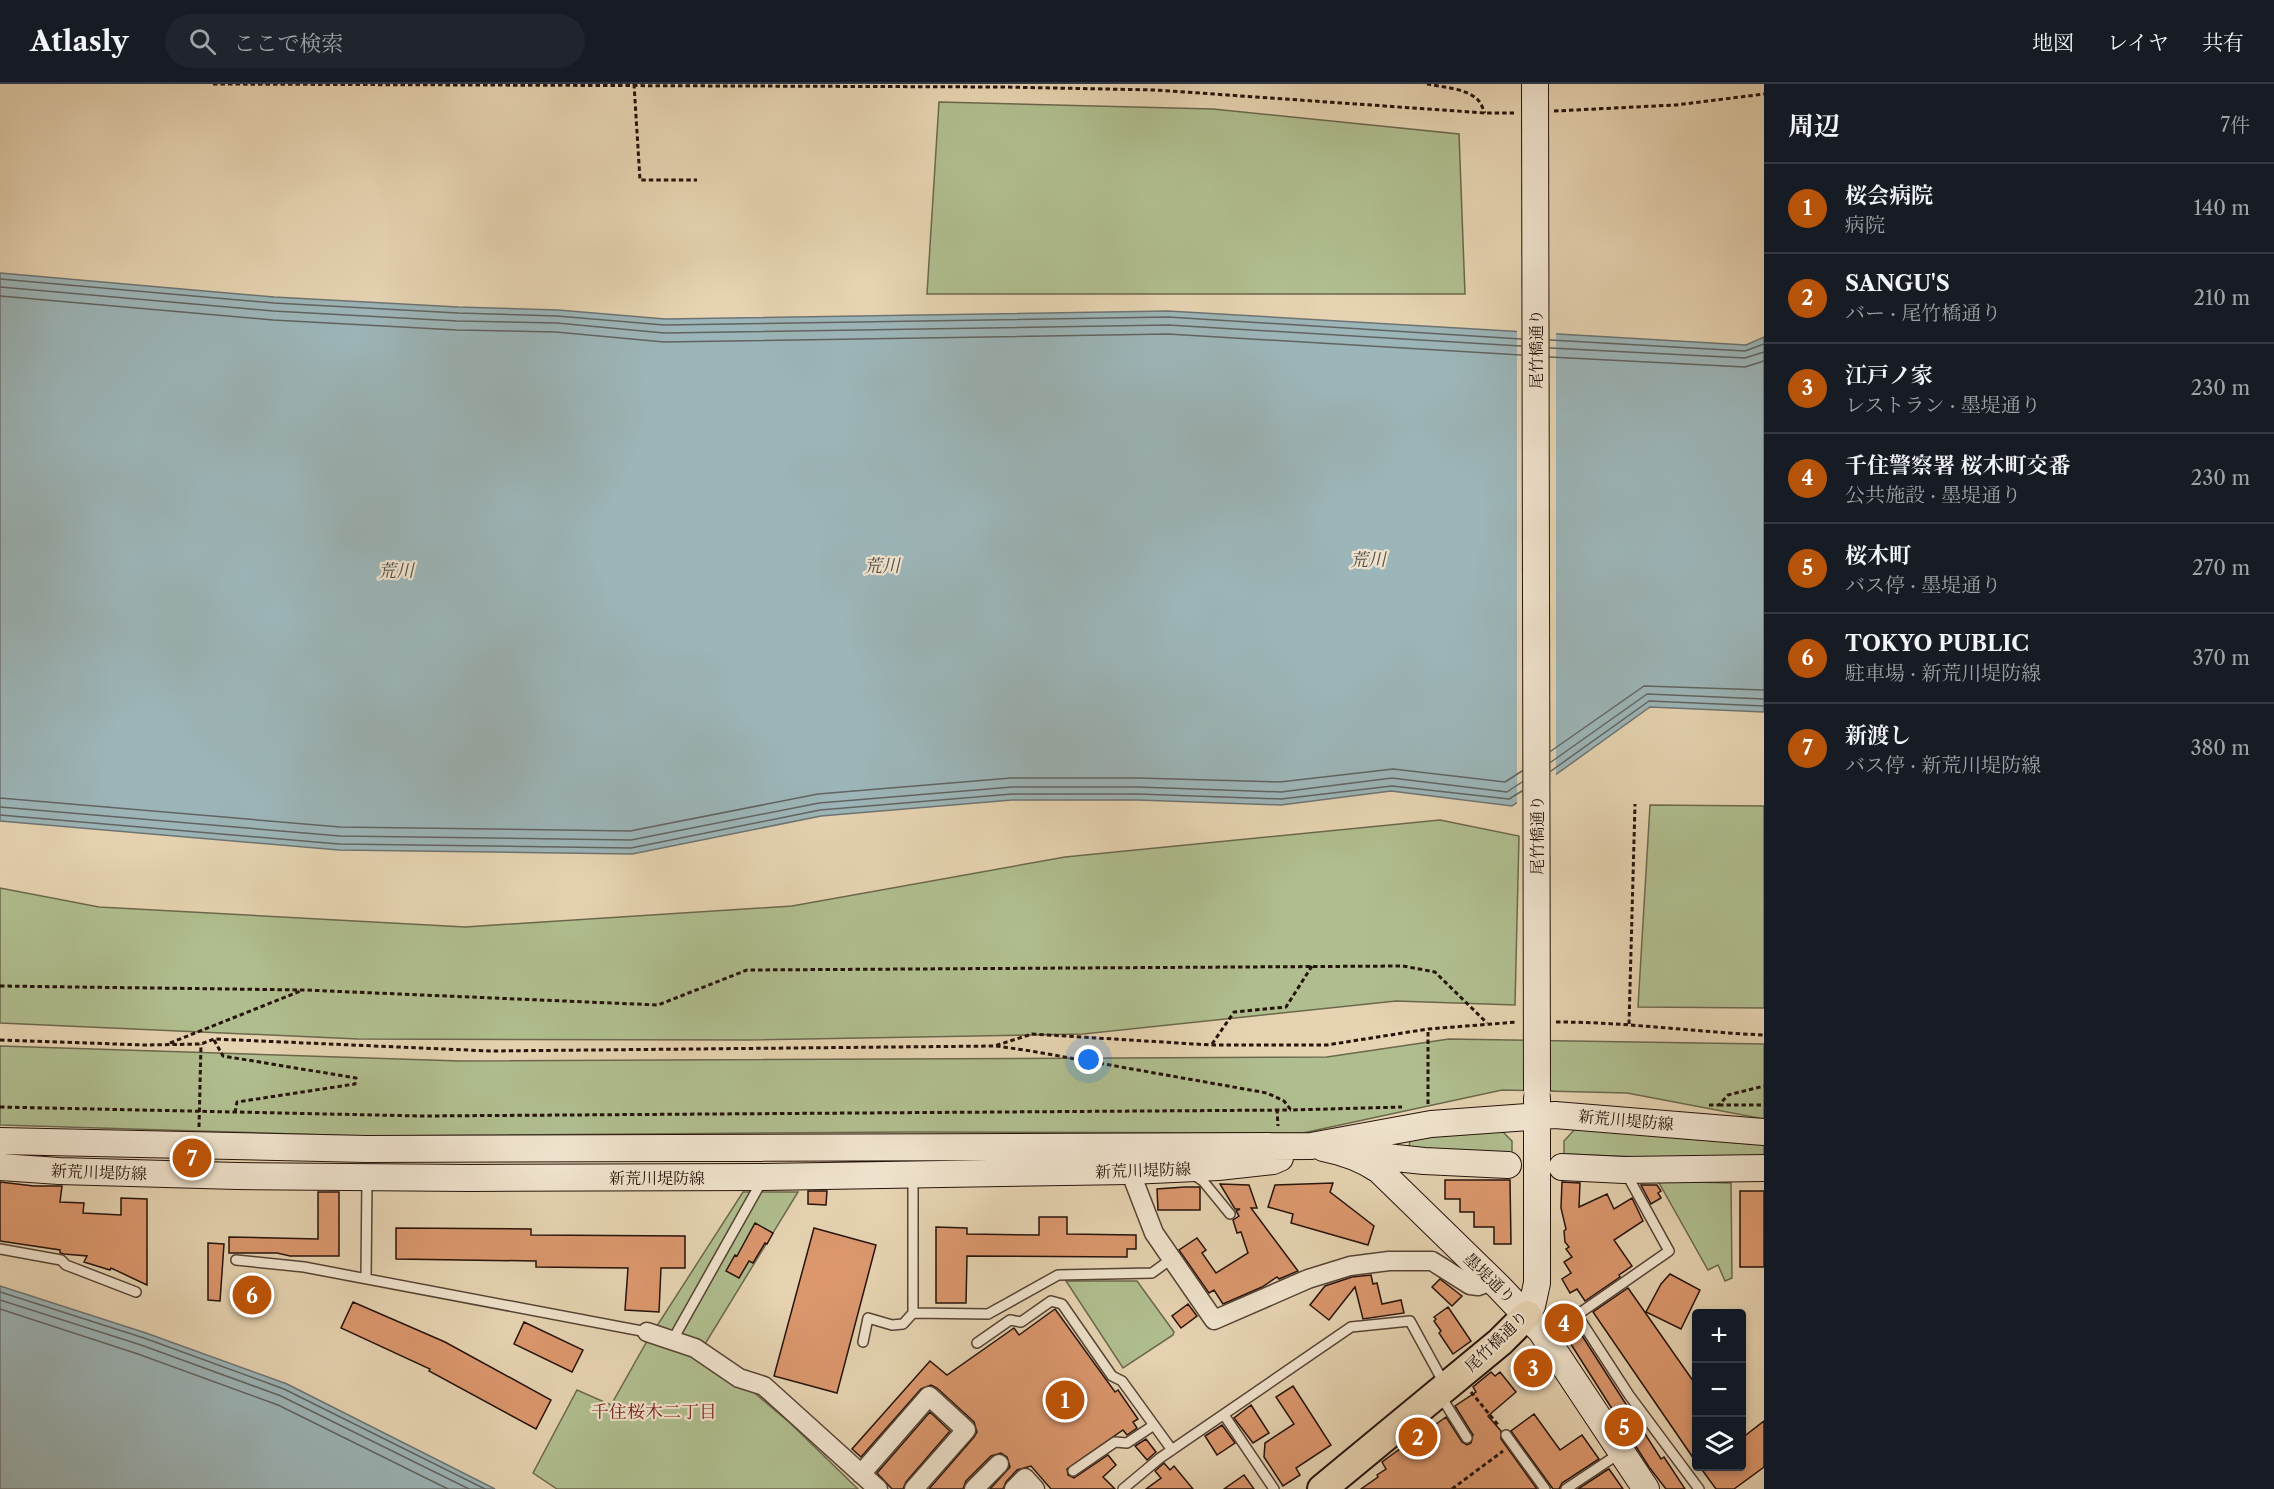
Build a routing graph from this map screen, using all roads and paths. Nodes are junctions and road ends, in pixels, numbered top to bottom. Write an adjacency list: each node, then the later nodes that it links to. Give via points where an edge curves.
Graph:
1 (213, 84): 2 (path)
2 (218, 84): 5 (path)
3 (1426, 84): 10 (path, via 1452,88 1478,99)
4 (1535, 84): 28 (main road, 尾竹橋通り, bridge)
5 (634, 85): 6 (path); 11 (path, via 640,180)
6 (1003, 85): 10 (path, via 1156,90)
7 (1764, 94): 8 (path, via 1676,105)
8 (1552, 111)
9 (1518, 112): 10 (path)
10 (1485, 113)
11 (697, 180)
12 (1635, 804): 19 (path)
13 (1311, 966): 15 (path, via 747,970 657,1005); 18 (path, via 1403,966 1435,972); 26 (path, via 1286,1007 1234,1012)
14 (0, 986): 15 (path)
15 (304, 990): 25 (path)
16 (1525, 1022): 18 (path)
17 (1547, 1022): 19 (path)
18 (1487, 1023): 20 (path)
19 (1629, 1024): 21 (path)
20 (1428, 1029): 26 (path, via 1328,1046); 31 (path)
21 (1764, 1035)
22 (214, 1039): 24 (path); 27 (path, via 490,1051); 36 (path, via 223,1056 356,1078 355,1084 237,1102)
23 (0, 1040): 25 (path)
24 (201, 1044): 25 (path); 35 (path)
25 (166, 1045)
26 (1211, 1045): 27 (path, via 1032,1034)
27 (994, 1046): 34 (path, via 1268,1093 1284,1101)
28 (1537, 1104): 38 (main road, 新荒川堤防線, via 1578,1116); 40 (main road, 新荒川堤防線); 61 (main road, 尾竹橋通り, via 1537,1283 1533,1306)
29 (1719, 1105): 30 (path)
30 (1764, 1105)
31 (1428, 1106)
32 (0, 1107): 35 (path)
33 (1405, 1107): 34 (path)
34 (1291, 1110): 36 (path, via 422,1116)
35 (197, 1111): 36 (path); 37 (path)
36 (235, 1113)
37 (199, 1129)
38 (1764, 1132)
39 (0, 1141): 40 (main road, 新荒川堤防線, via 390,1149)
40 (1311, 1146): 41 (main road, 墨堤通り); 46 (main road, 新荒川堤防線, via 1273,1161)
41 (1343, 1152): 42 (main road); 57 (main road, 墨堤通り, via 1379,1170)
42 (1508, 1165)
43 (0, 1167): 50 (main road, 新荒川堤防線, via 68,1172)
44 (1562, 1167): 47 (main road)
45 (1764, 1168): 47 (main road)
46 (1190, 1169): 48 (main road, 新荒川堤防線); 52 (lane)
47 (1624, 1170): 89 (lane, via 1669,1251 1577,1315 1629,1395)
48 (1130, 1171): 49 (main road, 新荒川堤防線); 54 (street, via 1154,1233)
49 (912, 1175): 51 (main road, 新荒川堤防線); 59 (lane)
50 (368, 1177): 51 (main road, 新荒川堤防線); 56 (lane)
51 (764, 1177): 63 (lane)
52 (1230, 1214)
53 (0, 1249): 58 (lane, via 61,1260)
54 (1171, 1259): 57 (street, via 1215,1320 1308,1279 1350,1266 1432,1261 1470,1285); 59 (lane, via 1152,1273 1058,1275 988,1314)
55 (236, 1260): 56 (lane)
56 (366, 1278): 62 (lane)
57 (1492, 1281): 61 (main road, 墨堤通り)
58 (136, 1292)
59 (913, 1313): 64 (lane, via 903,1324 868,1318)
60 (1560, 1313): 61 (path)
61 (1541, 1314): 66 (main road, 尾竹橋通り, via 1500,1342); 73 (main road, 墨堤通り, via 1552,1347)
62 (647, 1332): 63 (street)
63 (672, 1341): 76 (street, via 695,1348 739,1378 764,1386)
64 (863, 1342)
65 (977, 1343): 68 (lane, via 1010,1320 1021,1322 1051,1301 1062,1304 1112,1376 1122,1381)
66 (1452, 1390): 67 (lane, via 1410,1321 1351,1327); 69 (path); 70 (lane); 84 (main road, 尾竹橋通り)
67 (1224, 1415): 72 (lane); 83 (lane)
68 (1154, 1425): 72 (lane); 75 (lane, via 1127,1443 1115,1442)
69 (1506, 1435): 71 (lane)
70 (1467, 1438)
71 (1512, 1444): 85 (path); 86 (lane)
72 (1172, 1450): 82 (lane)
73 (1622, 1451): 87 (lane); 88 (main road, 墨堤通り)
74 (999, 1464): 79 (street)
75 (1073, 1471)
76 (861, 1474): 77 (street); 78 (street, via 929,1396 966,1430)
77 (878, 1489)
78 (914, 1489)
79 (974, 1489)
80 (1014, 1489): 81 (street, via 1026,1478)
81 (1035, 1489)
82 (1123, 1489)
83 (1274, 1489)
84 (1322, 1489)
85 (1452, 1489)
86 (1545, 1489)
87 (1566, 1489)
88 (1646, 1489)
89 (1699, 1489)

